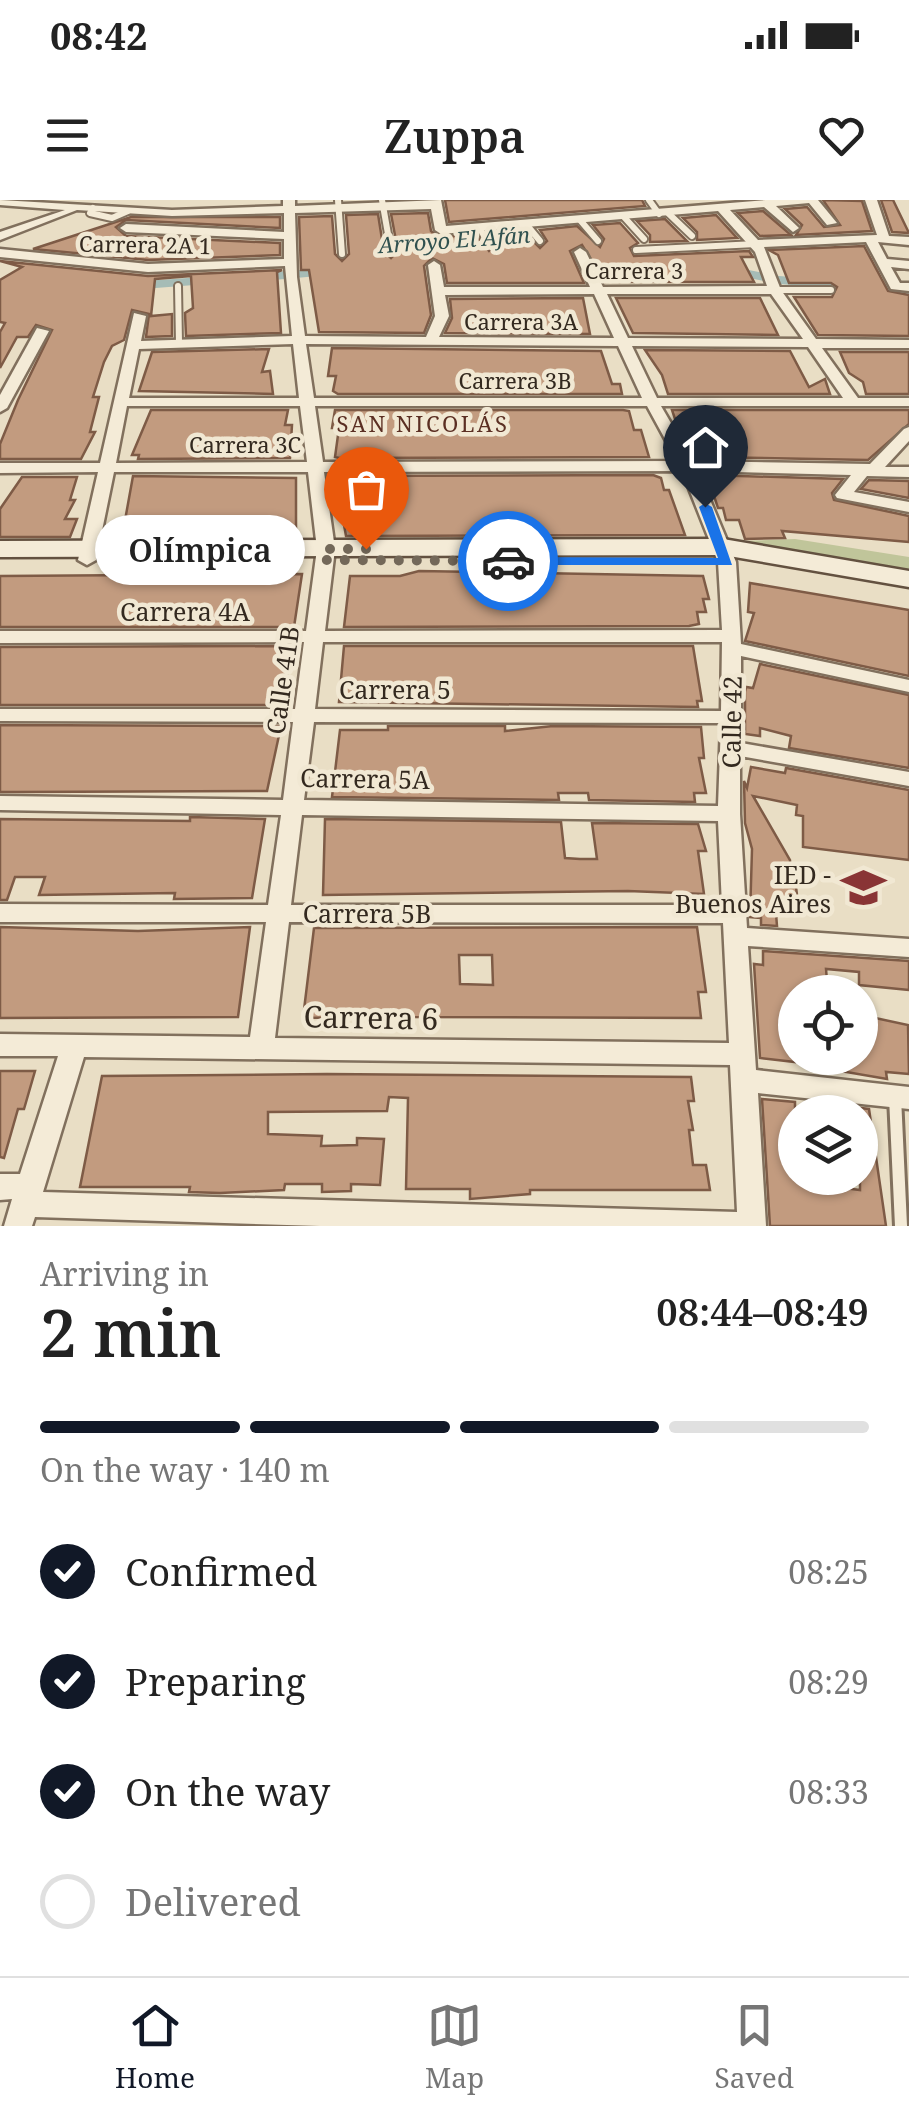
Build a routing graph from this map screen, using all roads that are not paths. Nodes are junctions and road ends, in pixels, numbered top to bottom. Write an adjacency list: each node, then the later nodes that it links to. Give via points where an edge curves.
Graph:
1 (206, 200): 18 (street)
2 (648, 200): 19 (lane)
3 (810, 200): 6 (street); 23 (street)
4 (871, 200): 32 (street)
5 (597, 201): 21 (street)
6 (785, 201): 12 (street)
7 (0, 202): 8 (street)
8 (22, 202): 13 (street)
9 (435, 202): 11 (street); 26 (street, via 441,230)
10 (743, 203): 12 (street); 17 (street)
11 (382, 204): 14 (street); 39 (lane)
12 (767, 204): 27 (street)
13 (91, 205): 18 (street); 29 (street)
14 (338, 205): 16 (street); 43 (lane)
15 (699, 205): 17 (street); 19 (street)
16 (289, 206): 18 (street); 30 (street, Calle 41B)
17 (722, 208): 38 (street)
18 (198, 213): 28 (street)
19 (664, 213): 20 (street); 31 (lane)
20 (624, 217): 21 (street); 33 (lane)
21 (608, 218): 22 (street)
22 (580, 220): 24 (street); 35 (lane)
23 (831, 222)
24 (526, 224): 26 (street); 34 (lane)
25 (126, 228): 28 (street)
26 (480, 228): 37 (lane)
27 (793, 228)
28 (181, 233): 30 (street); 48 (street)
29 (0, 236)
30 (290, 236): 44 (street, Calle 41B)
31 (692, 236)
32 (877, 238): 36 (street); 38 (street); 45 (street)
33 (644, 239)
34 (540, 240)
35 (598, 241)
36 (909, 241)
37 (488, 244)
38 (756, 244): 40 (lane); 49 (street)
39 (391, 250)
40 (636, 250)
41 (580, 252): 52 (street, Calle 42)
42 (0, 253): 48 (street, Carrera 2A 1)
43 (342, 254)
44 (290, 262): 48 (street, Carrera 2A 1); 57 (street, Calle 41B)
45 (884, 262): 46 (street); 51 (street)
46 (909, 264)
47 (434, 265): 54 (street)
48 (148, 268)
49 (772, 283): 52 (street, Carrera 3); 53 (lane, Carrera 3); 61 (street)
50 (178, 286): 60 (lane)
51 (902, 286)
52 (598, 289): 54 (street, Carrera 3); 59 (street, Calle 42)
53 (831, 290)
54 (437, 291): 58 (street, via 442,316)
55 (139, 316): 63 (street)
56 (42, 331): 69 (street)
57 (299, 340): 58 (street, Carrera 3A); 60 (street, Carrera 3A); 64 (street, Calle 41B)
58 (431, 340): 59 (street, Carrera 3A)
59 (622, 341): 61 (street, Carrera 3A); 68 (street, Calle 42)
60 (179, 344): 63 (street, Carrera 3A)
61 (812, 344): 62 (street, Carrera 3A); 67 (street)
62 (909, 344)
63 (132, 345): 65 (street)
64 (307, 400): 65 (street, Carrera 3B); 68 (street, Carrera 3B); 71 (street, Calle 41B)
65 (120, 402): 73 (street)
66 (909, 402): 67 (street, Carrera 3B)
67 (854, 403): 68 (street, Carrera 3B)
68 (652, 404): 72 (street, Calle 42)
69 (0, 408)
70 (909, 432): 75 (street)
71 (312, 466): 72 (street, Carrera 3C); 73 (street, Carrera 3C); 79 (street, Calle 41B)
72 (688, 466): 75 (street, Carrera 3C); 81 (street, Calle 42)
73 (104, 467): 74 (street, Carrera 3C); 80 (street)
74 (0, 468)
75 (870, 468): 76 (street, Carrera 3C); 77 (street, via 843,495)
76 (909, 472)
77 (909, 508)
78 (0, 550): 80 (street)
79 (325, 554): 80 (street); 81 (street); 85 (street, Calle 41B)
80 (88, 555): 82 (street)
81 (725, 555): 83 (street); 84 (street); 87 (street, Calle 42)
82 (0, 560)
83 (909, 579)
84 (909, 593)
85 (316, 635): 86 (street, Carrera 4A); 87 (street, Carrera 4A); 90 (street, Calle 41B)
86 (0, 637)
87 (731, 642): 88 (street, Carrera 4A); 91 (street, Calle 42)
88 (909, 686)
89 (0, 716): 90 (street, Carrera 5)
90 (305, 717): 91 (street, Carrera 5); 95 (street, Calle 41B)
91 (730, 717): 92 (street, Calle 42)
92 (730, 748): 93 (street); 96 (street, Calle 42)
93 (909, 779)
94 (0, 803): 95 (street, Carrera 5A)
95 (290, 804): 96 (street, Carrera 5A); 98 (street, Calle 41B)
96 (729, 814): 99 (street, Calle 42)
97 (0, 913): 98 (street, Carrera 5B)
98 (278, 913): 99 (street, Carrera 5B); 103 (street, Calle 41B)
99 (734, 924): 100 (street, Carrera 5B); 104 (street, Calle 42)
100 (909, 948)
101 (0, 1045): 102 (street, Carrera 6)
102 (74, 1046): 103 (street, Carrera 6); 107 (street)
103 (261, 1048): 104 (street, Carrera 6)
104 (743, 1067): 105 (street, Carrera 6); 108 (street, Calle 42)
105 (902, 1098): 109 (lane)
106 (0, 1186): 107 (street)
107 (24, 1205): 108 (street)
108 (752, 1226)
109 (901, 1226)

